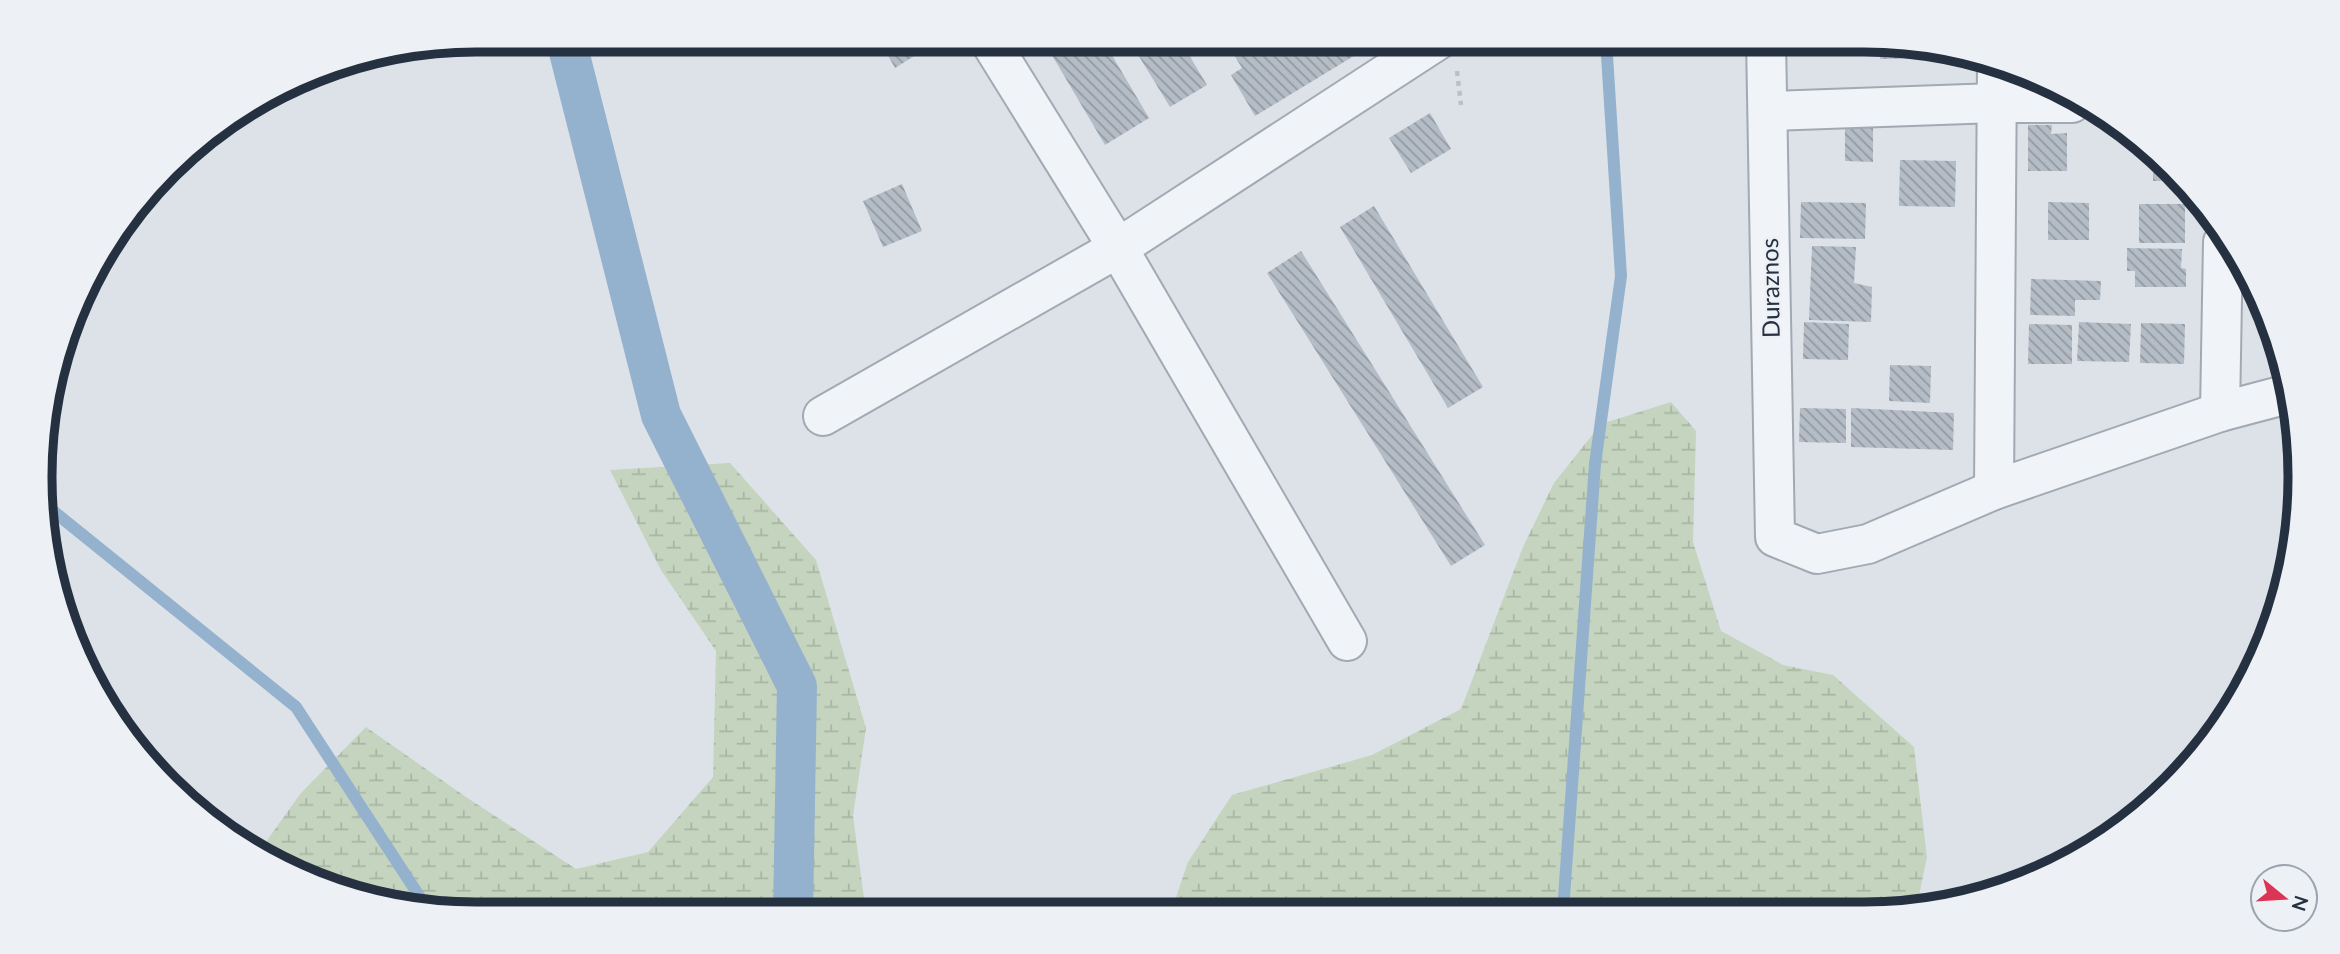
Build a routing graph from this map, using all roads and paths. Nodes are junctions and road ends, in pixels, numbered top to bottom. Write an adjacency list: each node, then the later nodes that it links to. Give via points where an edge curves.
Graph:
1 (996, 52): 8 (street)
2 (1419, 52): 8 (street)
3 (1766, 52): 7 (street, Duraznos)
4 (1997, 74): 5 (street)
5 (1996, 103): 6 (street); 7 (street); 13 (street)
6 (2064, 103)
7 (1768, 111): 13 (street, Duraznos, via 1776,537 1817,554 1868,544)
8 (1118, 247): 12 (street); 14 (street)
9 (2223, 252): 11 (street)
10 (2279, 396): 11 (street)
11 (2220, 412): 13 (street)
12 (823, 416)
13 (1994, 490)
14 (1347, 641)

